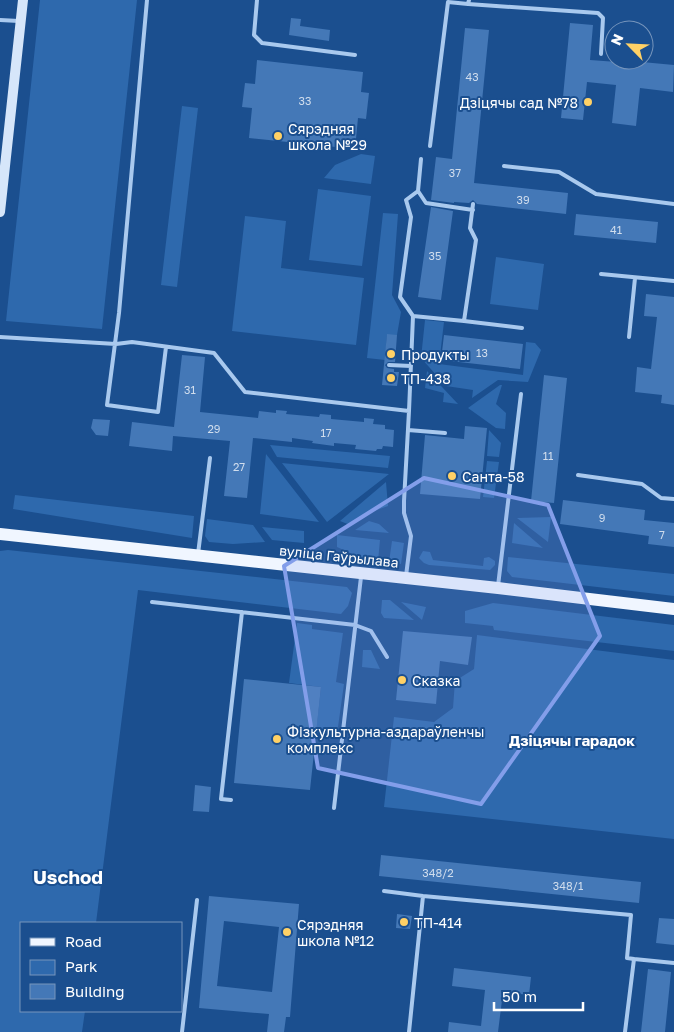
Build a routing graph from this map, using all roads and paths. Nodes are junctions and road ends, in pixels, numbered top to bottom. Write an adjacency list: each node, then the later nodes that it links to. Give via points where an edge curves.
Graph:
1 (24, 0): 7 (street)
2 (147, 0): 26 (lane)
3 (257, 0): 9 (lane, via 254,35 262,43)
4 (446, 1): 5 (lane); 10 (lane)
5 (469, 2): 8 (lane, via 598,13 603,18)
6 (0, 20): 7 (lane)
7 (22, 21): 17 (street)
8 (601, 54)
9 (355, 55)
10 (430, 146)
11 (421, 159): 13 (lane)
12 (504, 166): 15 (lane, via 559,172 596,194)
13 (418, 191): 16 (lane, via 426,203); 21 (lane, via 406,200 411,217 400,297)
14 (473, 204): 16 (lane)
15 (674, 204)
16 (473, 210): 22 (lane, via 470,228 476,240)
17 (0, 212)
18 (602, 274): 19 (lane)
19 (635, 278): 20 (lane); 25 (lane)
20 (674, 281)
21 (413, 316): 22 (lane); 29 (lane)
22 (464, 321): 23 (lane)
23 (522, 328)
24 (0, 337): 26 (lane)
25 (629, 337)
26 (116, 344): 27 (lane, via 132,342); 27 (lane, via 106,405 158,412)
27 (166, 347): 31 (lane, via 214,353 245,392)
28 (389, 365): 29 (lane)
29 (411, 366): 31 (lane)
30 (521, 394): 41 (lane)
31 (409, 411): 32 (lane)
32 (408, 430): 33 (lane); 40 (lane, via 404,512 411,536)
33 (445, 433)
34 (210, 458): 38 (lane)
35 (578, 475): 36 (lane, via 642,484 661,498)
36 (674, 499)
37 (0, 534): 38 (main road, вуліца Гаўрылава)
38 (198, 556): 39 (main road, вуліца Гаўрылава)
39 (362, 574): 40 (main road, вуліца Гаўрылава); 45 (lane)
40 (406, 579): 41 (main road, вуліца Гаўрылава)
41 (498, 588): 43 (main road, вуліца Гаўрылава)
42 (152, 602): 44 (lane)
43 (674, 609)
44 (242, 612): 45 (lane); 47 (lane, via 221,800)
45 (356, 625): 46 (lane, via 371,631); 48 (lane)
46 (387, 657)
47 (231, 800)
48 (334, 808)
49 (384, 891): 50 (lane)
50 (423, 896): 52 (lane, via 631,915 627,958); 55 (lane)
51 (198, 900): 54 (lane)
52 (634, 959): 53 (lane); 56 (lane)
53 (674, 963)
54 (182, 1032)
55 (409, 1032)
56 (626, 1032)

